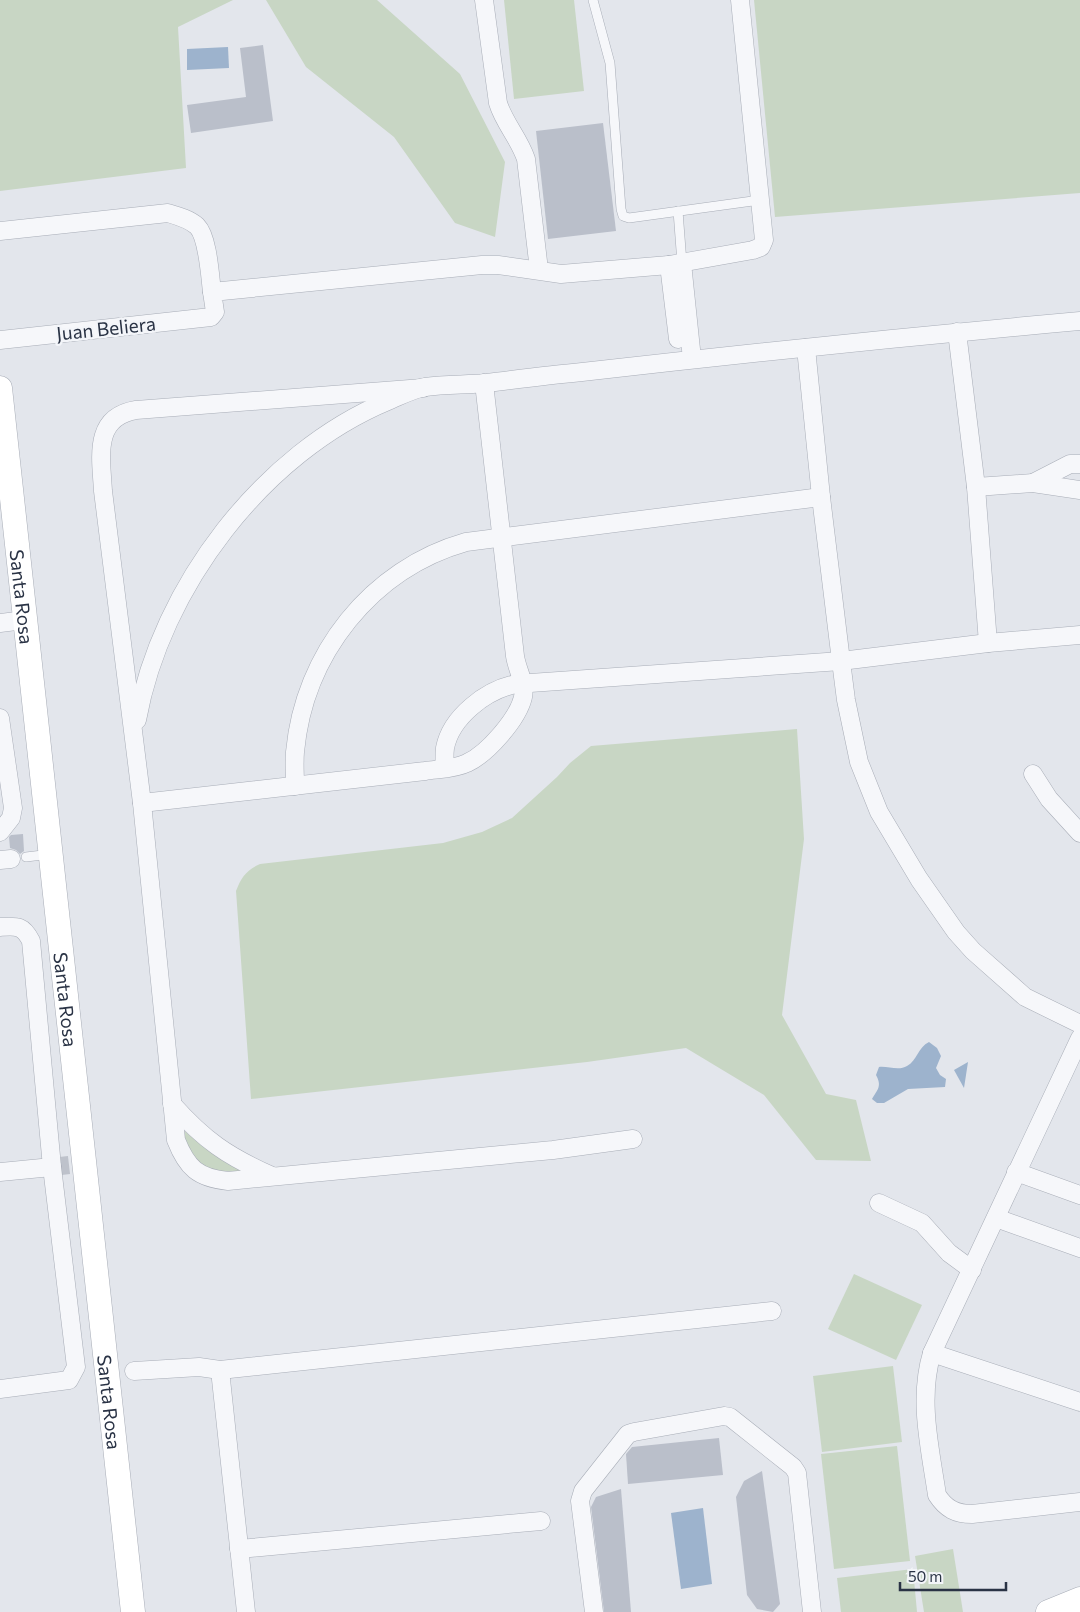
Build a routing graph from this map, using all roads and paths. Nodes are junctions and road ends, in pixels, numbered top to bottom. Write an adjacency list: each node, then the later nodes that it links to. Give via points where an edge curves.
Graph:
1 (484, 0): 8 (street, via 498,103 501,114 522,145 526,159)
2 (593, 0): 5 (lane, via 610,64 623,216)
3 (740, 0): 4 (street)
4 (760, 200): 5 (lane); 7 (street, via 764,240 761,247)
5 (678, 212): 7 (lane)
6 (0, 231): 9 (street, via 168,213 180,216 197,226 203,234)
7 (676, 264): 8 (street, via 561,274); 14 (street)
8 (538, 270): 9 (street, via 482,265)
9 (212, 292): 12 (street, Juan Beliera, via 215,312 212,317)
10 (1080, 321): 11 (street)
11 (957, 332): 13 (street); 20 (street)
12 (0, 340)
13 (806, 348): 14 (street); 22 (street)
14 (687, 360): 15 (street)
15 (484, 383): 17 (street); 23 (street)
16 (0, 388): 24 (street, Santa Rosa)
17 (423, 388): 31 (street, via 386,401 322,438 291,461 232,522 204,559 167,625 148,675); 31 (street, via 136,410 114,417 104,435 101,457 103,491)
18 (1080, 464): 19 (street, via 1070,464)
19 (1033, 482): 20 (street); 21 (street)
20 (976, 487): 27 (street)
21 (1080, 490)
22 (821, 497): 23 (street); 28 (street)
23 (501, 536): 29 (street, via 516,665); 34 (street, via 443,548 414,562 371,596 344,623 327,649 301,717 295,752)
24 (24, 620): 25 (street); 38 (street, Santa Rosa)
25 (0, 623)
26 (1080, 635): 27 (street)
27 (988, 643): 28 (street)
28 (841, 661): 29 (street); 41 (street, via 857,753 868,787 879,812 935,903 973,951 1025,997)
29 (523, 683): 32 (street, via 523,697 517,711 496,739 466,764); 32 (street, via 502,686 463,715 449,736)
30 (0, 718): 36 (street, via 13,808 11,818)
31 (135, 735): 35 (street)
32 (444, 768): 34 (street)
33 (1033, 774): 37 (street, via 1049,799)
34 (295, 786): 35 (street)
35 (142, 803): 43 (street)
36 (0, 832)
37 (1080, 833)
38 (51, 854): 39 (lane); 64 (street, Santa Rosa, via 80,1165)
39 (12, 859)
40 (0, 927): 45 (street, via 20,927 31,941)
41 (1080, 1024)
42 (1080, 1038): 47 (street)
43 (172, 1104): 48 (street, via 194,1128 226,1153); 48 (street, via 176,1140 183,1158 195,1170 208,1178 228,1181)
44 (633, 1139): 48 (street)
45 (52, 1167): 46 (street); 58 (street, via 76,1367 69,1380)
46 (0, 1172)
47 (1016, 1172): 49 (street); 51 (street)
48 (275, 1177)
49 (1080, 1195)
50 (879, 1203): 53 (street, via 922,1223 949,1253)
51 (996, 1218): 52 (street); 53 (street)
52 (1080, 1248)
53 (972, 1270): 55 (street)
54 (772, 1311): 56 (street)
55 (932, 1352): 59 (street); 60 (street, via 924,1390 937,1494 941,1502 951,1511 961,1514)
56 (220, 1370): 57 (street, via 199,1367); 62 (street)
57 (134, 1371)
58 (0, 1389)
59 (1080, 1402)
60 (1080, 1502)
61 (541, 1521): 62 (street)
62 (239, 1549): 65 (street)
63 (1080, 1599): 68 (street)
64 (133, 1612)
65 (246, 1612)
66 (594, 1612): 67 (street, via 580,1501 583,1491 628,1434 724,1416 730,1417 797,1473)
67 (812, 1612)
68 (1048, 1612)

